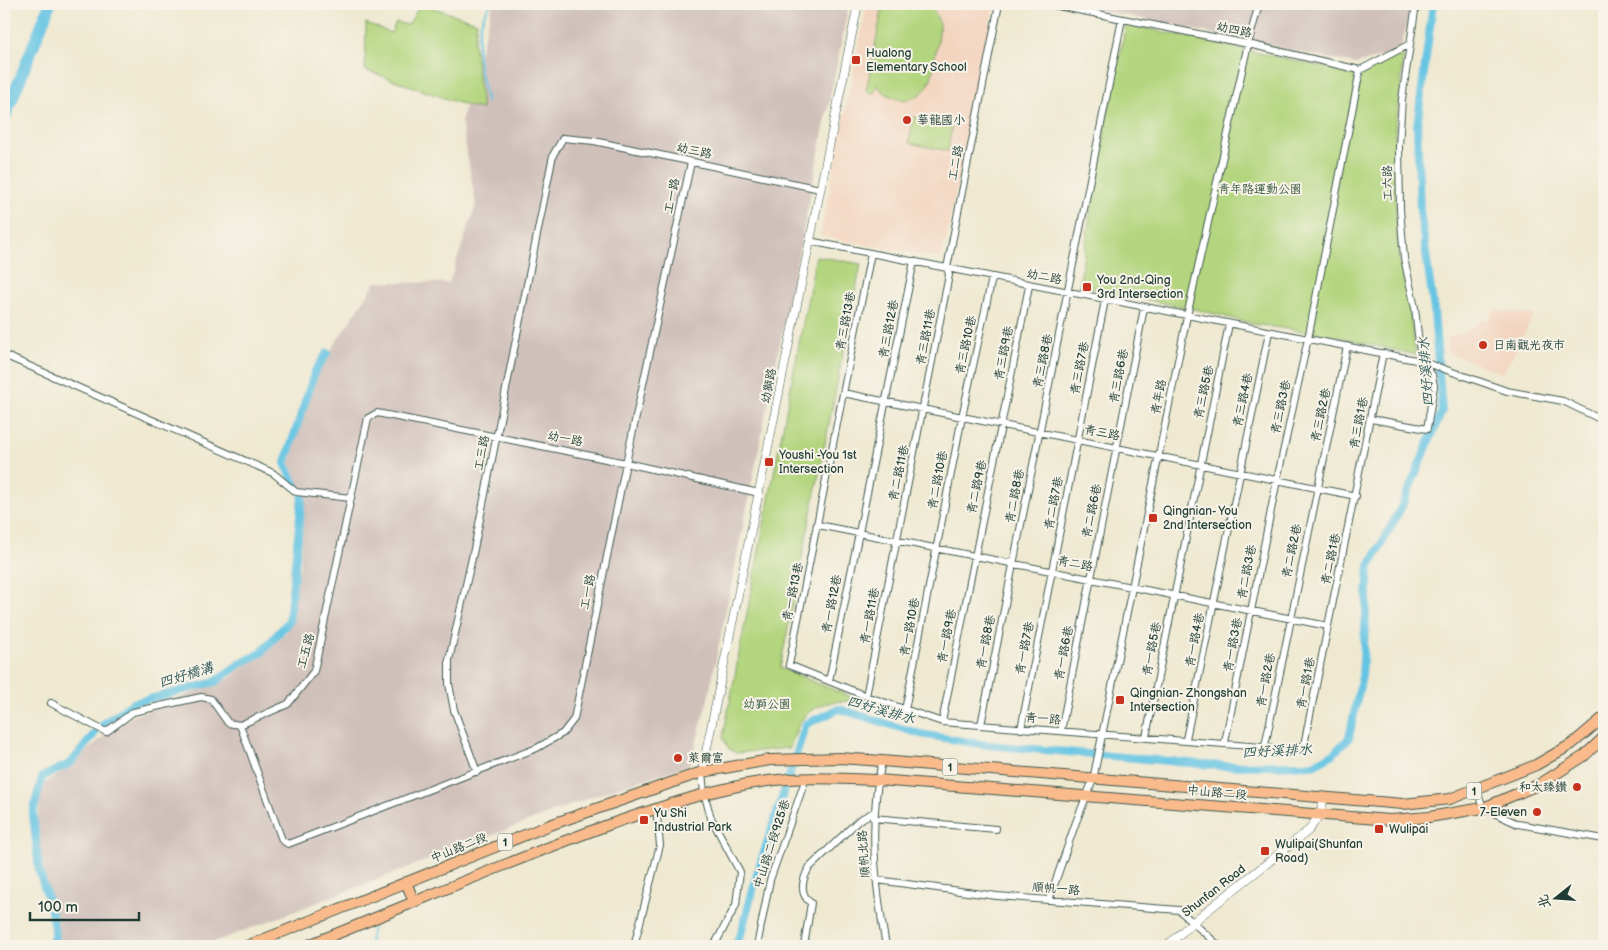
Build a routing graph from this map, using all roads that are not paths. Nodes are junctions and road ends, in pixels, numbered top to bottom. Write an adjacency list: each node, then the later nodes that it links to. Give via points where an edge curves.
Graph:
1 (858, 4): 12 (street, 幼獅路)
2 (999, 4): 16 (street, 工二路)
3 (1048, 4): 6 (street, 幼四路)
4 (1259, 4): 7 (street, 青年路)
5 (1416, 4): 8 (street, 工六路)
6 (1122, 19): 7 (street, 幼四路); 19 (street, 青三路8巷)
7 (1248, 44): 9 (street, 幼四路); 22 (street, 青年路)
8 (1410, 44): 9 (street); 29 (street, 工六路, via 1399,146 1400,209 1404,258 1415,308)
9 (1360, 70): 25 (street, 青三路3巷)
10 (563, 138): 11 (street, 幼三路, via 594,141); 39 (street, 工三路, via 553,155)
11 (691, 162): 12 (street, 幼三路); 43 (street, 工一路)
12 (820, 189): 13 (street, 幼獅路)
13 (809, 241): 14 (street, 幼二路); 48 (street, 幼獅路)
14 (871, 253): 15 (street, 幼二路); 30 (street, 青三路13巷)
15 (914, 262): 16 (street, 幼二路); 31 (street, 青三路12巷)
16 (947, 268): 17 (street, 幼二路); 32 (street, 青三路11巷, via 949,275)
17 (992, 278): 18 (street, 幼二路); 33 (street, 青三路10巷)
18 (1029, 286): 19 (street, 幼二路); 37 (street, 青三路9巷)
19 (1068, 293): 20 (street, 幼二路); 38 (street, 青三路8巷)
20 (1105, 300): 21 (street, 幼二路); 40 (street, 青三路7巷)
21 (1144, 308): 22 (street, 幼二路); 41 (street, 青三路6巷)
22 (1187, 316): 23 (street, 幼二路); 42 (street, 青年路)
23 (1229, 324): 24 (street, 幼二路); 44 (street, 青三路5巷)
24 (1269, 332): 25 (street, 幼二路); 45 (street, 青三路4巷)
25 (1307, 339): 26 (street, 幼二路); 46 (street, 青三路3巷)
26 (1347, 346): 27 (street, 幼二路); 47 (street, 青三路2巷)
27 (1383, 353): 29 (street, 幼二路); 35 (street, 青三路1巷)
28 (4, 355): 50 (street, via 272,473 296,492)
29 (1421, 361): 35 (street, via 1432,375 1434,386 1427,429); 36 (street, 幼二路, via 1507,391 1563,401)
30 (843, 393): 31 (street, 青三路); 51 (street, 青三路13巷)
31 (886, 402): 32 (street, 青三路); 52 (street, 青三路12巷)
32 (924, 410): 33 (street, 青三路); 53 (street, 青二路11巷)
33 (962, 417): 37 (street, 青三路); 54 (street, 青二路10巷)
34 (368, 418): 39 (street, 幼一路, via 377,413); 50 (street, 工五路)
35 (1371, 419): 49 (street, 青三路1巷)
36 (1604, 420)
37 (1002, 425): 38 (street, 青三路); 55 (street, 青二路9巷)
38 (1039, 433): 40 (street, 青三路); 56 (street, 青二路8巷)
39 (497, 437): 43 (street, 幼一路); 84 (street, 工三路, via 449,660 454,710)
40 (1078, 440): 41 (street, 青三路); 57 (street, 青二路7巷)
41 (1117, 448): 42 (street, 青三路); 58 (street, 青二路6巷)
42 (1159, 456): 44 (street, 青三路); 59 (street, 青年路)
43 (626, 463): 48 (street, 幼一路); 84 (street, 工一路, via 574,718 562,733 537,748)
44 (1200, 465): 45 (street, 青三路); 60 (street, 青三路5巷)
45 (1239, 473): 46 (street, 青三路); 61 (street, 青三路4巷)
46 (1277, 480): 47 (street, 青三路); 62 (street, 青二路3巷)
47 (1317, 488): 49 (street, 青三路); 63 (street, 青二路2巷)
48 (759, 493): 85 (street, 幼獅路)
49 (1356, 496): 64 (street, 青二路1巷)
50 (351, 498): 72 (street, 工五路, via 314,671 288,704)
51 (818, 525): 52 (street, 青二路); 65 (street, 青一路13巷)
52 (858, 532): 53 (street, 青二路); 66 (street, 青一路12巷)
53 (897, 540): 54 (street, 青二路); 67 (street, 青一路11巷)
54 (936, 548): 55 (street, 青二路); 69 (street, 青一路10巷)
55 (974, 554): 56 (street, 青二路); 71 (street, 青一路9巷)
56 (1013, 563): 57 (street, 青二路); 73 (street, 青一路8巷)
57 (1052, 571): 58 (street, 青二路); 74 (street, 青一路7巷)
58 (1090, 579): 59 (street, 青二路); 75 (street, 青一路6巷)
59 (1132, 586): 60 (street, 青二路); 76 (street, 青年路)
60 (1174, 596): 61 (street, 青二路); 77 (street, 青一路5巷)
61 (1213, 603): 62 (street, 青二路); 79 (street, 青一路4巷)
62 (1251, 610): 63 (street, 青二路); 80 (street, 青一路3巷)
63 (1289, 618): 64 (street, 青二路); 82 (street, 青一路2巷)
64 (1328, 626): 81 (street, 青一路1巷)
65 (790, 665): 66 (street, 青一路)
66 (829, 681): 67 (street, 青一路)
67 (866, 696): 69 (street, 青一路)
68 (51, 703): 72 (street, via 106,732 133,712 201,697 211,699 228,723)
69 (905, 710): 71 (street, 青一路)
70 (1604, 716): 89 (main road, 中山路二段 / 1, via 1572,744 1536,765)
71 (942, 722): 73 (street, 青一路)
72 (240, 725): 84 (street, 工一路, via 282,840 288,844)
73 (981, 725): 74 (street, 青一路)
74 (1021, 728): 75 (street, 青一路)
75 (1061, 731): 76 (street, 青一路)
76 (1102, 735): 77 (street, 青一路); 88 (street, 青年路)
77 (1146, 737): 79 (street, 青一路)
78 (1604, 737): 94 (main road, 中山路二段 / 1, via 1584,756 1540,784)
79 (1186, 739): 80 (street, 青一路)
80 (1225, 742): 82 (street, 青一路)
81 (1304, 744): 82 (street, 青一路, via 1288,749)
82 (1265, 746)
83 (882, 761): 85 (main road, 中山路二段 / 1, via 770,760); 87 (street, 順帆北路); 88 (main road, 中山路二段 / 1)
84 (478, 772)
85 (702, 772): 90 (street); 100 (main road, 中山路二段 / 1, via 550,824)
86 (806, 778): 87 (main road, 中山路二段 / 1); 90 (main road, 1, via 770,780); 108 (street, 中山路二段925巷, via 770,880)
87 (878, 780): 91 (main road, 中山路二段 / 1); 96 (street, 順帆北路)
88 (1093, 780): 91 (street, 青年路); 92 (main road, 中山路二段 / 1)
89 (1477, 790): 92 (main road, 中山路二段 / 1, via 1450,799 1402,804); 94 (street)
90 (704, 793): 93 (main road, 1); 107 (street, via 711,818 740,872 736,905)
91 (1086, 795): 95 (main road, 中山路二段 / 1); 101 (street, 青年路)
92 (1324, 798): 95 (street)
93 (656, 808): 102 (main road, 1, via 555,844); 106 (street, via 660,845)
94 (1483, 808): 95 (main road, 中山路二段 / 1, via 1390,820); 98 (street, via 1518,824)
95 (1320, 814): 103 (street, Shunfan Road, via 1309,830)
96 (874, 815): 97 (street); 99 (street, 順帆北路); 109 (street, via 860,820 809,868 803,878 802,889 811,903)
97 (996, 830)
98 (1604, 839)
99 (877, 880): 101 (street, 順帆一路); 110 (street, 順帆北路)
100 (406, 882): 102 (main road); 104 (main road, 中山路二段 / 1)
101 (1049, 900): 103 (street, 順帆一路, via 1179,910)
102 (414, 902): 105 (main road, 1)
103 (1193, 922): 111 (street, Shunfan Road); 112 (street, 順帆一路)
104 (247, 946)
105 (306, 946)
106 (634, 946)
107 (714, 946)
108 (757, 946)
109 (804, 946)
110 (886, 946)
111 (1167, 946)
112 (1219, 946)

